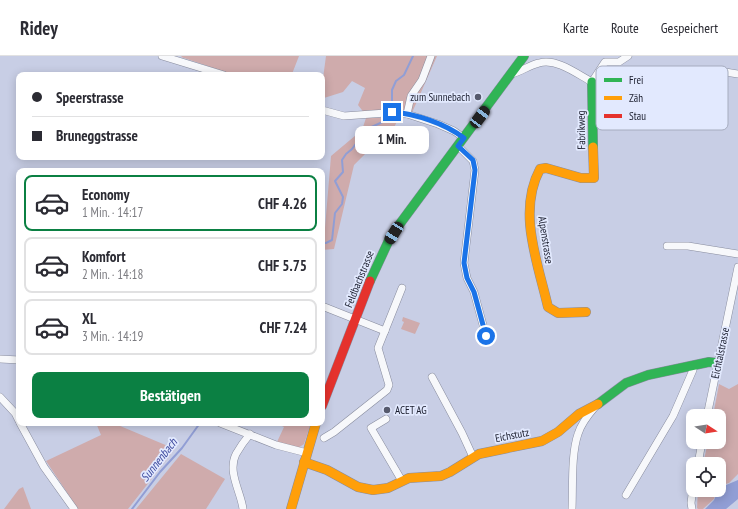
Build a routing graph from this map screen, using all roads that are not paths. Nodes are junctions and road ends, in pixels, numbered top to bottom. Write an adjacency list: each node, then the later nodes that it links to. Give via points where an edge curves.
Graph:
1 (162, 56): 6 (street)
2 (431, 56): 13 (street, via 422,80 411,96)
3 (524, 56): 8 (street, Feldbachstrasse)
4 (628, 56): 5 (street, via 619,62 605,62)
5 (602, 66)
6 (214, 72)
7 (728, 72): 9 (street)
8 (512, 74): 11 (street, via 538,63 550,62); 14 (street, Feldbachstrasse)
9 (738, 74)
10 (596, 76): 11 (street)
11 (592, 82): 16 (street, Fabrikweg)
12 (325, 111): 13 (street, via 344,116)
13 (407, 114): 14 (street, via 438,124)
14 (464, 138): 15 (street, Feldbachstrasse)
15 (458, 146): 23 (street, Feldbachstrasse, via 389,240 373,273); 25 (street, via 473,160 475,170 464,263)
16 (594, 178): 22 (street, Alpenstrasse, via 581,178 546,168 540,169 534,180 529,216 536,261 548,307 558,313)
17 (667, 246): 18 (street, via 688,246)
18 (738, 254)
19 (738, 267): 28 (street, Eichtalstrasse)
20 (402, 288): 24 (street)
21 (325, 307): 23 (street)
22 (586, 312)
23 (356, 320): 24 (street); 32 (street, Feldbachstrasse)
24 (385, 331): 41 (street, via 378,348 389,385 387,390)
25 (486, 336)
26 (0, 359): 27 (street)
27 (16, 360)
28 (718, 363): 29 (street, Eichstutz); 34 (street, Eichtalstrasse)
29 (693, 365): 33 (street, Eichstutz, via 648,375 626,383); 45 (street, via 673,416)
30 (432, 377): 42 (street)
31 (0, 397): 35 (street)
32 (325, 398)
33 (599, 403): 42 (street, Eichstutz, via 542,441 490,451); 50 (street, via 578,433 574,450)
34 (708, 409)
35 (16, 415)
36 (386, 419): 44 (street, via 371,428)
37 (22, 426): 47 (street, via 44,467)
38 (228, 426): 40 (street)
39 (315, 426): 43 (street)
40 (250, 434): 43 (street); 48 (street, via 235,455 233,464)
41 (324, 438)
42 (473, 457): 44 (street, Eichstutz, via 441,476 409,478)
43 (306, 458): 44 (street, Eichstutz, via 351,484 365,489 388,488); 49 (street)
44 (402, 481)
45 (626, 495)
46 (692, 497): 51 (street)
47 (74, 509)
48 (243, 509)
49 (291, 509)
50 (572, 509)
51 (692, 509)

